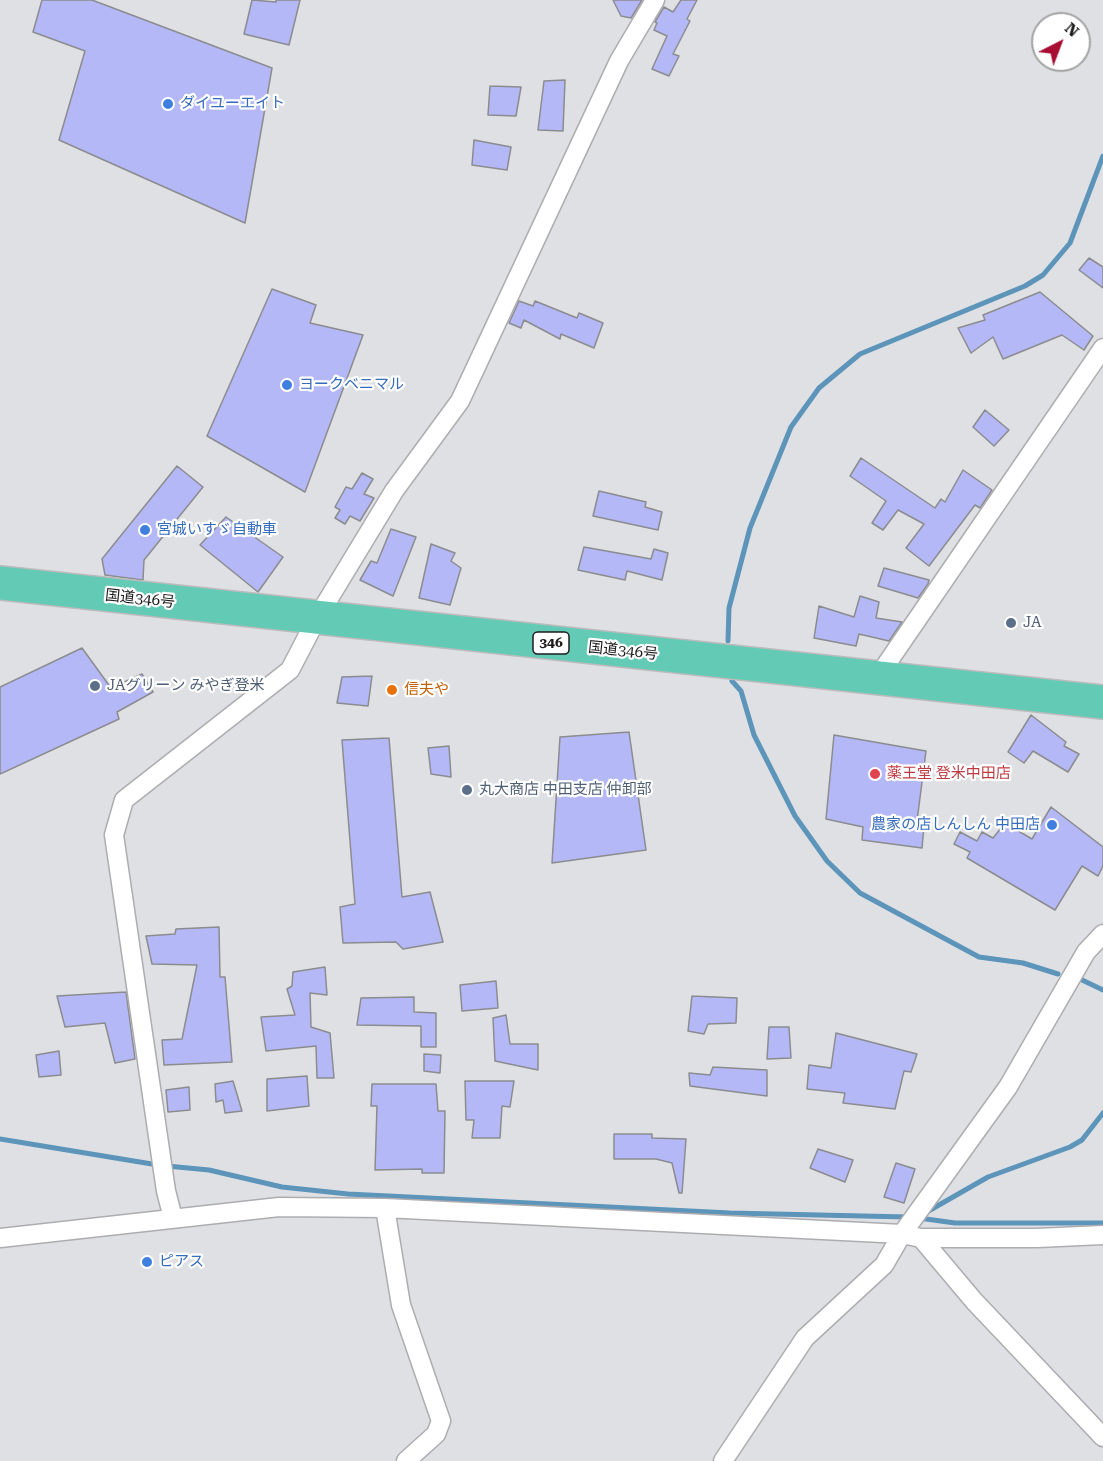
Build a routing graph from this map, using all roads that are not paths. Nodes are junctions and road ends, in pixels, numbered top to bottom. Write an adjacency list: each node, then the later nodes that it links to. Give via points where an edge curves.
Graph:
1 (656, 0): 4 (street, via 619,61 460,401 394,491)
2 (1103, 348): 5 (street)
3 (0, 583): 4 (highway, 国道346号 / 346)
4 (317, 618): 5 (highway, 国道346号 / 346); 9 (street, via 290,670 124,800 114,835)
5 (877, 678): 6 (highway, 国道346号 / 346)
6 (1103, 702)
7 (1103, 934): 10 (street, via 1086,952 1008,1087)
8 (385, 1209): 9 (street, via 279,1207); 10 (street); 15 (street, via 401,1305 441,1421 436,1434)
9 (173, 1218): 12 (street)
10 (902, 1234): 13 (street); 16 (street, via 884,1265 806,1338)
11 (1103, 1235): 13 (street)
12 (0, 1238)
13 (921, 1238): 14 (street, via 974,1301)
14 (1103, 1437)
15 (406, 1461)
16 (723, 1461)

